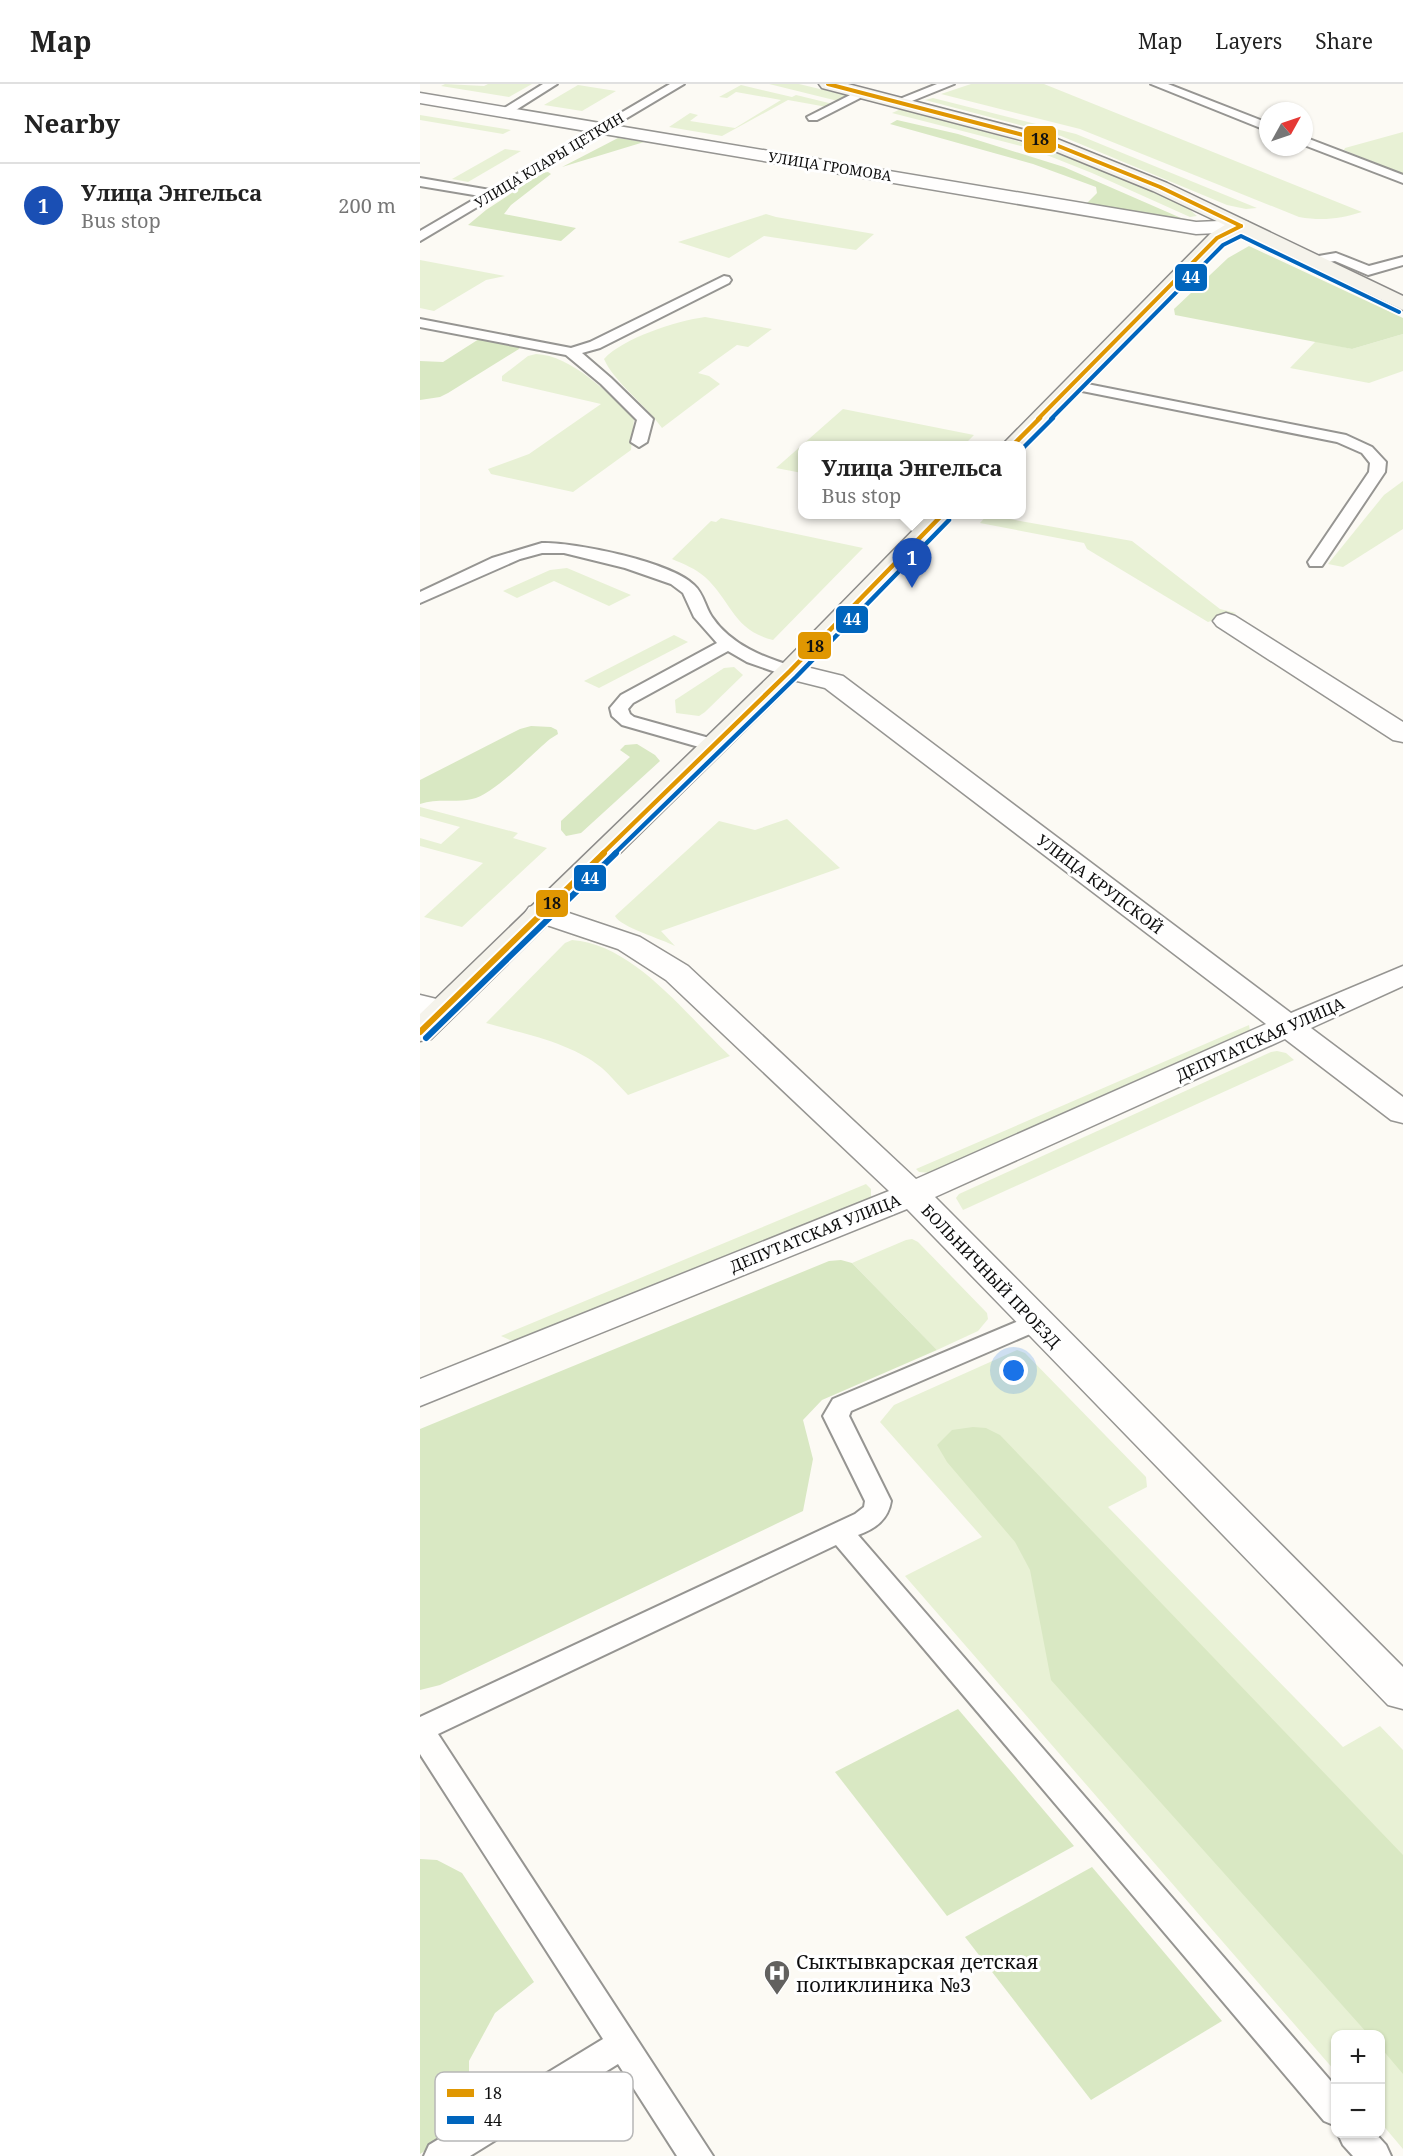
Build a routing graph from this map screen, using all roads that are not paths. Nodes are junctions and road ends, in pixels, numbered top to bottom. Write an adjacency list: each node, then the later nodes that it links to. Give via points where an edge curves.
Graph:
1 (551, 84): 9 (lane)
2 (678, 84): 12 (lane, УЛИЦА КЛАРЫ ЦЕТКИН)
3 (828, 84): 6 (street)
4 (948, 84): 8 (lane)
5 (1157, 84): 11 (lane)
6 (862, 93): 8 (street); 10 (lane)
7 (420, 98): 9 (street, УЛИЦА ГРОМОВА)
8 (897, 102): 19 (street, via 1046,141 1160,187)
9 (504, 112): 12 (street, УЛИЦА ГРОМОВА)
10 (813, 117)
11 (1259, 124)
12 (603, 128): 16 (lane, УЛИЦА КЛАРЫ ЦЕТКИН); 19 (street, УЛИЦА ГРОМОВА, via 1196,228)
13 (1313, 144): 14 (lane)
14 (1403, 179)
15 (420, 182): 16 (lane)
16 (492, 194): 18 (lane, УЛИЦА КЛАРЫ ЦЕТКИН)
17 (451, 202): 18 (lane)
18 (472, 206): 20 (lane, УЛИЦА КЛАРЫ ЦЕТКИН)
19 (1241, 226): 21 (street); 27 (street, via 1217,238)
20 (420, 237)
21 (1312, 261): 22 (lane, via 1336,257 1368,271); 24 (street)
22 (1403, 261)
23 (724, 280): 26 (lane, via 595,345)
24 (1403, 304)
25 (420, 323): 26 (lane)
26 (571, 352): 29 (lane, via 645,419)
27 (1072, 385): 28 (street); 31 (lane, via 1341,438 1367,450 1378,462 1377,472)
28 (1017, 441)
29 (639, 442)
30 (939, 519): 35 (street)
31 (1316, 562)
32 (420, 598): 34 (lane, via 529,550 556,548 652,570 687,586 703,617)
33 (1226, 621): 36 (street)
34 (728, 644): 35 (lane, via 760,663); 37 (lane, via 627,699 619,708 628,721)
35 (790, 671): 37 (street); 41 (street, УЛИЦА КРУПСКОЙ, via 834,682)
36 (1403, 734)
37 (713, 746): 38 (street)
38 (540, 913): 40 (street); 44 (street, БОЛЬНИЧНЫЙ ПРОЕЗД, via 629,943 677,973)
39 (1403, 975): 41 (street, ДЕПУТАТСКАЯ УЛИЦА)
40 (431, 1007): 42 (street)
41 (1288, 1026): 43 (street, УЛИЦА КРУПСКОЙ); 44 (street, ДЕПУТАТСКАЯ УЛИЦА)
42 (420, 1032)
43 (1403, 1113)
44 (912, 1194): 45 (street, БОЛЬНИЧНЫЙ ПРОЕЗД); 46 (street, ДЕПУТАТСКАЯ УЛИЦА)
45 (1035, 1322): 47 (lane, via 842,1405 836,1416 878,1502 872,1518); 48 (street, БОЛЬНИЧНЫЙ ПРОЕЗД)
46 (420, 1393)
47 (840, 1532): 49 (lane, via 420,1730); 51 (lane)
48 (1403, 1694)
49 (623, 2044): 50 (lane); 55 (lane)
50 (578, 2072)
51 (1331, 2106)
52 (1359, 2138): 56 (lane)
53 (465, 2141): 54 (lane)
54 (441, 2156)
55 (696, 2156)
56 (1374, 2156)

